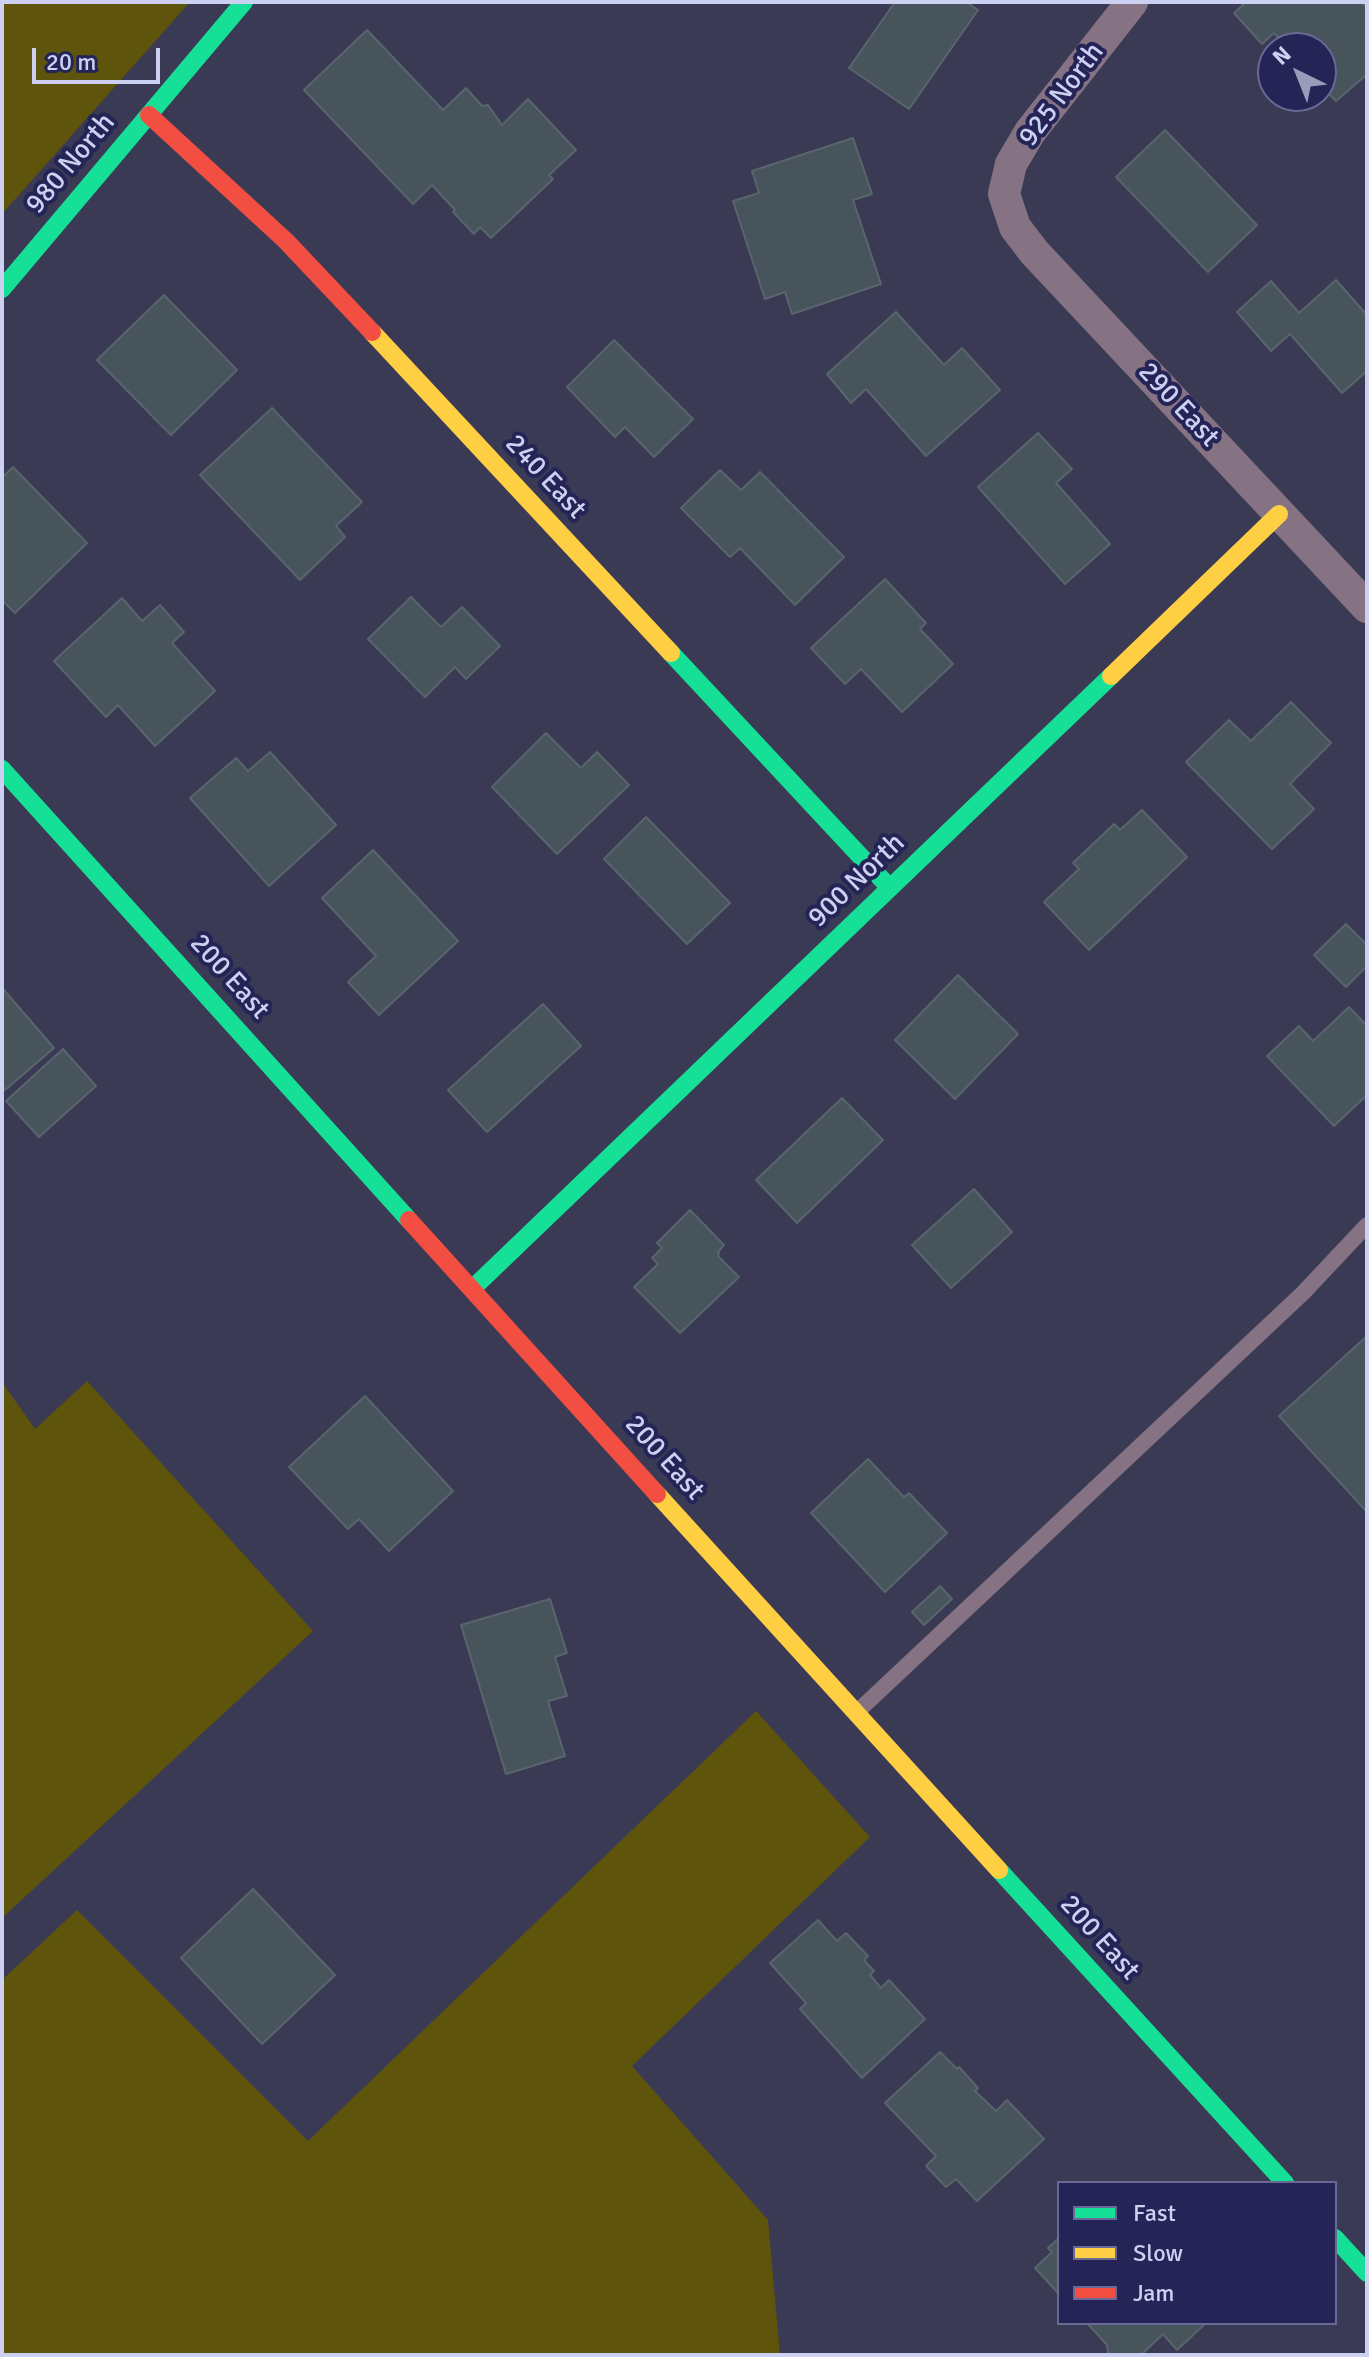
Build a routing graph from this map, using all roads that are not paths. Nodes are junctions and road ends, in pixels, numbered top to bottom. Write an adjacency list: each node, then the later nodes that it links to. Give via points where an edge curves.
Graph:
1 (244, 2): 3 (street, 980 North)
2 (1132, 2): 4 (street, 925 North, via 1030,132 1011,164)
3 (149, 115): 5 (street, 980 North); 9 (street, 240 East, via 336,293)
4 (1004, 194): 6 (street, 290 East, via 1015,227 1034,252)
5 (2, 289)
6 (1279, 514): 7 (street, 290 East); 9 (street, 900 North)
7 (1367, 607)
8 (2, 769): 11 (street, 200 East)
9 (890, 888): 11 (street, 900 North)
10 (1367, 1225): 12 (lane, via 1303,1293)
11 (473, 1288): 12 (street, 200 East)
12 (856, 1714): 13 (street, 200 East)
13 (1283, 2181)
14 (1337, 2240): 15 (street)
15 (1367, 2273)

